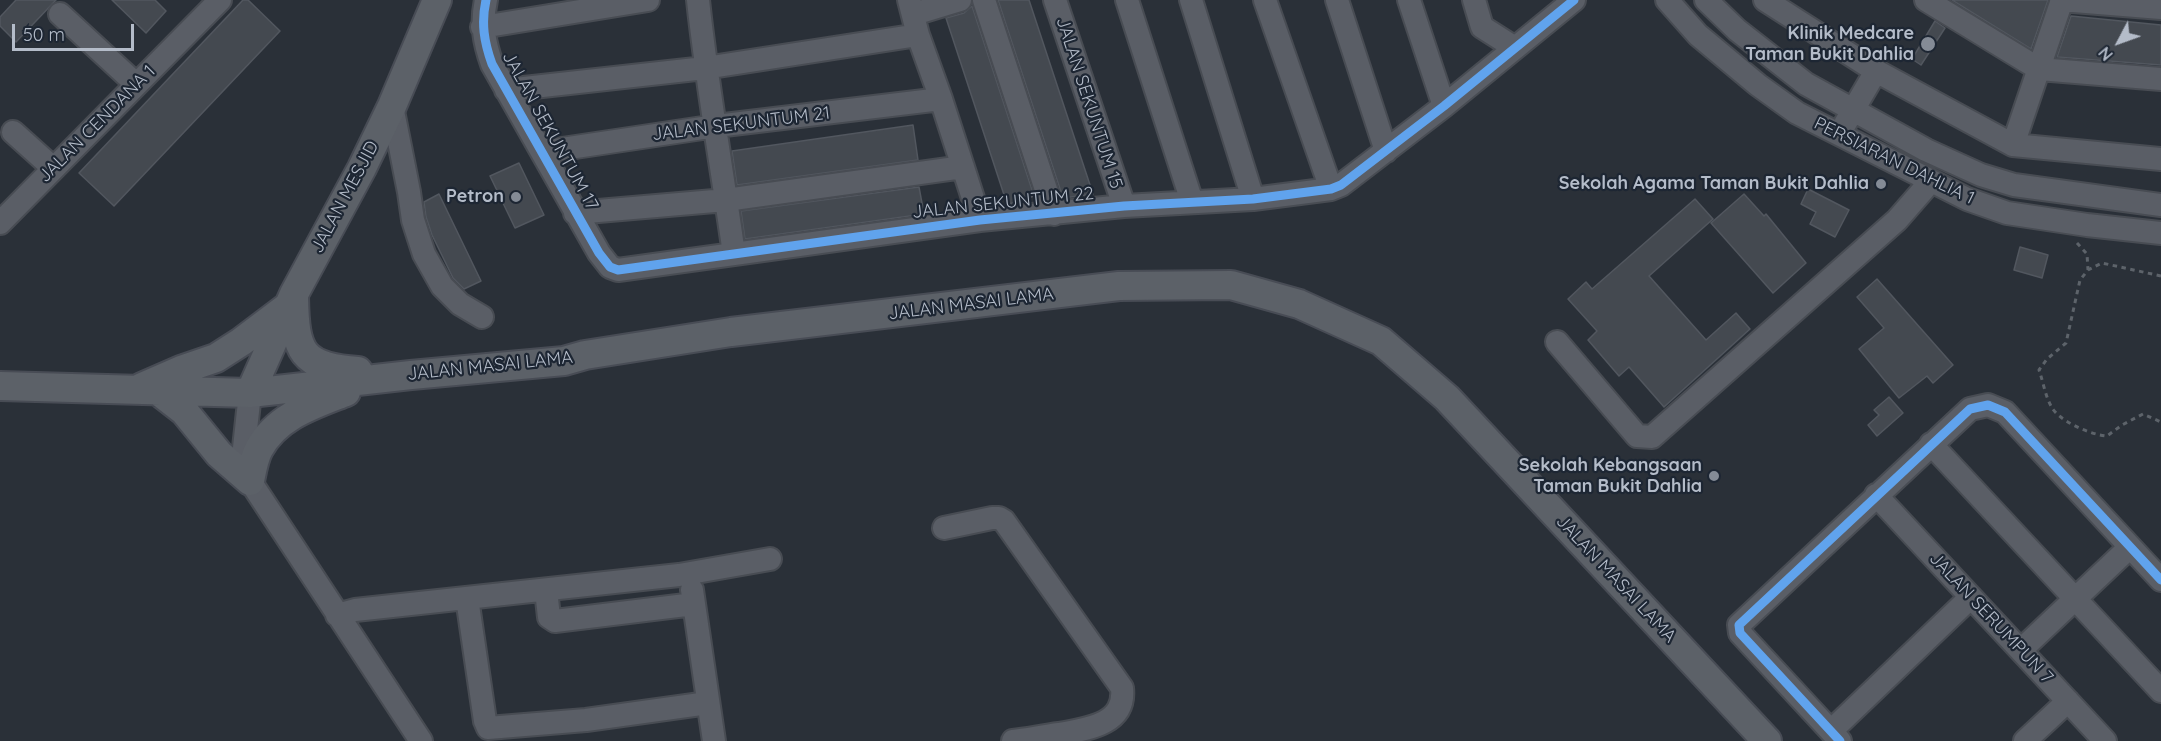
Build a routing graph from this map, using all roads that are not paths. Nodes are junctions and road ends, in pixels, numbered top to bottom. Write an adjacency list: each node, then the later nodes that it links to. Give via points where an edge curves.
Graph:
1 (220, 0): 31 (street, JALAN CENDANA 1)
2 (437, 0): 34 (main road, JALAN MESJID)
3 (486, 0): 25 (street, JALAN SEKUNTUM 17)
4 (648, 0): 25 (street)
5 (698, 0): 27 (street)
6 (960, 0): 24 (street)
7 (984, 0): 54 (street)
8 (1055, 0): 52 (street, JALAN SEKUNTUM 15)
9 (1127, 0): 50 (street)
10 (1191, 0): 48 (street)
11 (1265, 0): 47 (street)
12 (1337, 0): 41 (street)
13 (1409, 0): 35 (street)
14 (1474, 0): 26 (street, via 1482,27)
15 (1574, 0): 26 (street, JALAN SEKUNTUM 22)
16 (1667, 0): 39 (street, PERSIARAN DAHLIA 1, via 1698,35 1758,85 1797,113)
17 (1706, 0): 36 (street, PERSIARAN DAHLIA 1, via 1737,30 1806,84)
18 (1765, 0): 29 (street)
19 (1926, 0): 28 (street)
20 (2062, 0): 22 (street); 28 (street)
21 (2159, 0): 22 (street)
22 (2161, 7)
23 (60, 14): 31 (street)
24 (914, 16): 27 (street); 33 (street)
25 (482, 27): 32 (street, JALAN SEKUNTUM 17, via 492,64)
26 (1515, 48): 35 (street, JALAN SEKUNTUM 22)
27 (705, 68): 32 (street); 37 (street)
28 (2039, 69): 30 (street); 40 (street)
29 (1876, 71): 36 (street); 40 (street)
30 (2161, 79)
31 (136, 84): 45 (street, JALAN CENDANA 1)
32 (506, 90): 42 (street, JALAN SEKUNTUM 17)
33 (941, 99): 37 (street, JALAN SEKUNTUM 21); 44 (street)
34 (392, 106): 60 (main road, JALAN MESJID); 61 (street, via 413,220 424,254 442,286 460,304)
35 (1444, 106): 41 (street, JALAN SEKUNTUM 22)
36 (1853, 111): 39 (street); 51 (street, PERSIARAN DAHLIA 1, via 1981,176 2014,185)
37 (716, 126): 42 (street, JALAN SEKUNTUM 21); 49 (street)
38 (13, 132): 45 (street)
39 (1838, 135): 46 (street, PERSIARAN DAHLIA 1)
40 (2013, 145): 43 (street)
41 (1386, 151): 47 (street, JALAN SEKUNTUM 22)
42 (542, 152): 53 (street, JALAN SEKUNTUM 17)
43 (2161, 159)
44 (963, 167): 49 (street); 55 (street)
45 (53, 168): 56 (street, JALAN CENDANA 1)
46 (1931, 181): 57 (street, PERSIARAN DAHLIA 1, via 2007,213); 62 (street, via 1897,220 1652,437 1637,436)
47 (1331, 189): 48 (street, JALAN SEKUNTUM 22)
48 (1253, 199): 50 (street, JALAN SEKUNTUM 22)
49 (726, 200): 53 (street); 58 (street)
50 (1192, 202): 52 (street, JALAN SEKUNTUM 22)
51 (2161, 205)
52 (1124, 206): 54 (street, JALAN SEKUNTUM 22)
53 (575, 213): 59 (street, JALAN SEKUNTUM 17)
54 (1054, 213): 55 (street, JALAN SEKUNTUM 22)
55 (980, 220): 58 (street, JALAN SEKUNTUM 22)
56 (0, 223)
57 (2161, 233)
58 (734, 254): 59 (street, JALAN SEKUNTUM 22, via 631,270)
59 (614, 269)
60 (291, 300): 63 (main road, via 300,346 318,365); 66 (main road, via 216,358 181,370); 67 (main road, JALAN MESJID)
61 (482, 317)
62 (1557, 342)
63 (411, 375): 64 (main road, JALAN MASAI LAMA); 90 (main road, JALAN MASAI LAMA, via 564,361 731,332 1119,286 1231,285 1299,304 1381,341 1447,398)
64 (378, 378): 67 (main road, JALAN MASAI LAMA); 69 (main road, via 284,420 257,451)
65 (0, 386): 66 (main road, JALAN MASAI LAMA)
66 (147, 390): 67 (main road, JALAN MASAI LAMA); 69 (main road, via 184,411 219,454)
67 (250, 393): 69 (street, via 243,443)
68 (1931, 444): 70 (street); 72 (street, via 1970,409 1988,405 1998,408); 79 (street)
69 (250, 481): 81 (street)
70 (1876, 495): 77 (street, JALAN SERUMPUN 7); 86 (street, via 1739,625 1740,633)
71 (944, 528): 89 (street, via 992,518 1004,521 1122,688 1119,708 1096,727)
72 (2130, 547): 75 (street); 79 (street)
73 (770, 559): 74 (street)
74 (690, 573): 76 (street); 80 (street)
75 (2161, 580)
76 (546, 590): 78 (street); 80 (street, via 549,617 555,621)
77 (1971, 597): 82 (street, JALAN SERUMPUN 7); 86 (street)
78 (467, 598): 81 (street); 85 (street, via 488,728 586,720)
79 (2075, 599): 82 (street); 83 (street)
80 (694, 604): 85 (street)
81 (337, 615): 87 (street)
82 (2020, 650): 84 (street, JALAN SERUMPUN 7)
83 (2161, 691)
84 (2068, 701): 91 (street); 92 (street, JALAN SERUMPUN 7)
85 (708, 703): 88 (street)
86 (1835, 736)
87 (421, 741)
88 (714, 741)
89 (1013, 741)
90 (1767, 741)
91 (2025, 741)
92 (2105, 741)

